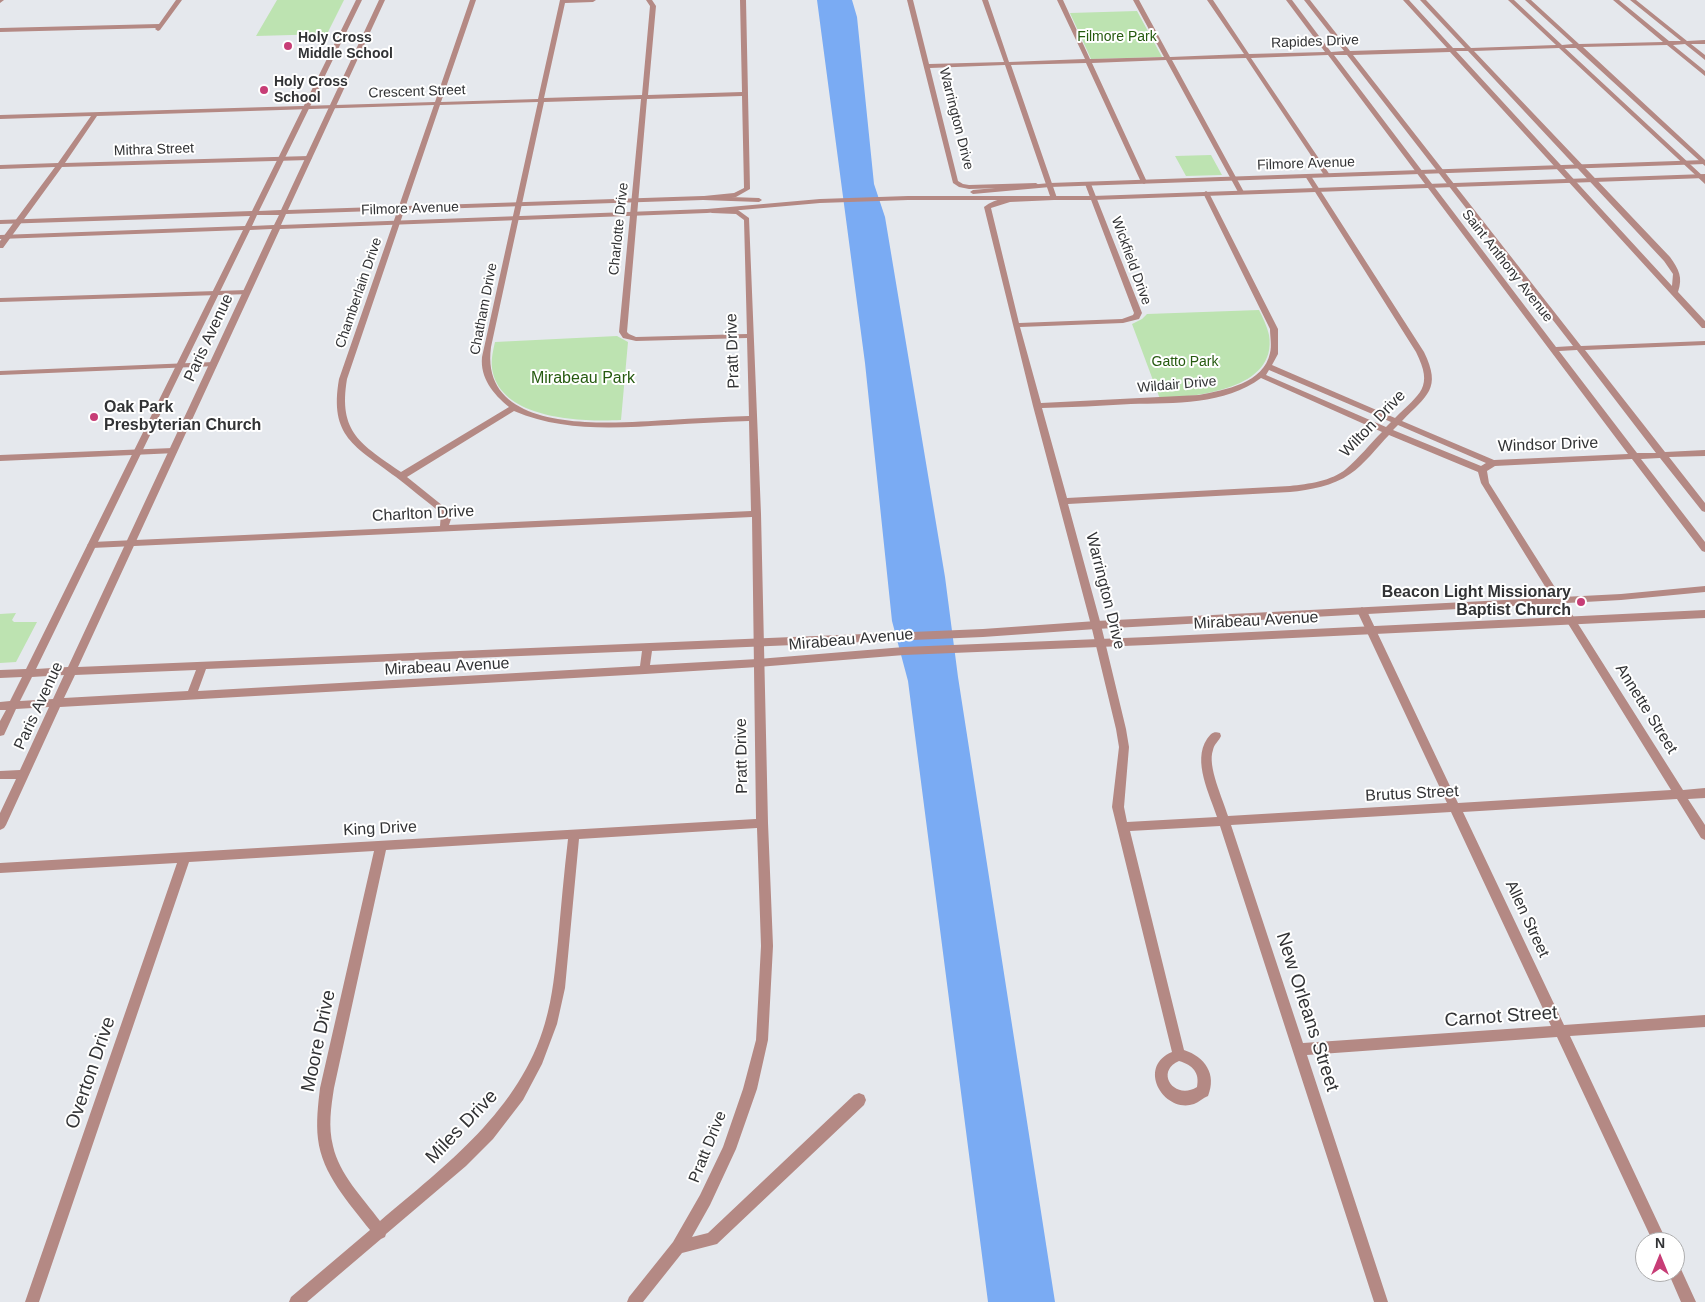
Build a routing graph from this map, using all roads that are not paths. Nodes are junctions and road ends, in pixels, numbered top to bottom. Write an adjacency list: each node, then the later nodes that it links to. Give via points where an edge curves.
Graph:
1 (180, 0): 22 (street, via 159,27)
2 (359, 0): 44 (street, Paris Avenue)
3 (382, 0): 43 (street, Paris Avenue)
4 (473, 0): 42 (street, Chamberlain Drive)
5 (593, 0): 21 (street)
6 (649, 0): 40 (street, Charlotte Drive, via 653,6)
7 (744, 0): 39 (street)
8 (910, 0): 37 (street, Warrington Drive)
9 (985, 0): 36 (street)
10 (1060, 0): 35 (street)
11 (1136, 0): 33 (street)
12 (1210, 0): 32 (street)
13 (1289, 0): 31 (street, Saint Anthony Avenue)
14 (1307, 0): 30 (street, Saint Anthony Avenue)
15 (1406, 0): 28 (street)
16 (1422, 0): 29 (street)
17 (1511, 0): 27 (street)
18 (1528, 0): 26 (street)
19 (1616, 0): 25 (street)
20 (1633, 0): 24 (street)
21 (563, 1): 41 (street, Chatham Drive)
22 (0, 30)
23 (1705, 42): 24 (street, Rapides Drive)
24 (1686, 43): 25 (street, Rapides Drive); 34 (street)
25 (1668, 44): 26 (street, Rapides Drive); 38 (street)
26 (1578, 46): 27 (street, Rapides Drive); 52 (street)
27 (1561, 47): 29 (street, Rapides Drive); 51 (street)
28 (1452, 50): 29 (street, Rapides Drive); 30 (street, Rapides Drive); 56 (street)
29 (1469, 50): 55 (street)
30 (1349, 53): 31 (street, Rapides Drive); 47 (street, Saint Anthony Avenue)
31 (1329, 54): 32 (street, Rapides Drive); 48 (street, Saint Anthony Avenue)
32 (1246, 56): 33 (street, Rapides Drive); 60 (street)
33 (1167, 58): 35 (street, Rapides Drive); 62 (street)
34 (1705, 58)
35 (1088, 61): 36 (street, Rapides Drive); 65 (street)
36 (1008, 63): 37 (street, Rapides Drive); 68 (street)
37 (926, 66): 68 (street, Warrington Drive, via 958,184 969,187)
38 (1705, 74)
39 (745, 94): 40 (street, Crescent Street); 74 (street, via 747,189 736,195)
40 (644, 97): 41 (street, Crescent Street); 78 (street, Charlotte Drive)
41 (541, 100): 42 (street, Crescent Street); 80 (street, Chatham Drive)
42 (438, 104): 43 (street, Crescent Street); 81 (street, Chamberlain Drive)
43 (333, 107): 44 (street, Crescent Street); 49 (street, Paris Avenue)
44 (307, 108): 45 (street, Crescent Street); 50 (street, Paris Avenue)
45 (95, 114): 46 (street, Crescent Street); 53 (street)
46 (0, 117)
47 (1425, 150): 48 (street); 58 (street, Saint Anthony Avenue)
48 (1403, 151): 57 (street, Saint Anthony Avenue)
49 (310, 158): 50 (street, Mithra Street); 83 (street, Paris Avenue)
50 (281, 159): 53 (street, Mithra Street); 84 (street, Paris Avenue)
51 (1684, 163): 52 (street, Filmore Avenue); 55 (street, Filmore Avenue); 61 (street)
52 (1704, 163)
53 (60, 165): 54 (street, Mithra Street); 88 (street)
54 (0, 167)
55 (1580, 167): 56 (street, Filmore Avenue); 63 (street)
56 (1559, 168): 58 (street, Filmore Avenue); 64 (street)
57 (1419, 172): 58 (street, Filmore Avenue); 60 (street, Filmore Avenue); 69 (street, Saint Anthony Avenue)
58 (1441, 172): 70 (street, Saint Anthony Avenue)
59 (1308, 176): 60 (street, Filmore Avenue); 62 (street, Filmore Avenue); 71 (street, Wilton Drive)
60 (1327, 176)
61 (1702, 176): 63 (street, Filmore Avenue); 66 (street)
62 (1234, 179): 65 (street, Filmore Avenue); 72 (street)
63 (1592, 180): 64 (street, Filmore Avenue); 95 (street, via 1674,268 1678,280)
64 (1572, 181): 70 (street, Filmore Avenue); 95 (street)
65 (1144, 182): 67 (street, Filmore Avenue)
66 (1705, 182)
67 (1088, 184): 68 (street, Filmore Avenue); 77 (street, Wickfield Drive)
68 (1050, 185): 75 (street, Filmore Avenue); 76 (street)
69 (1429, 185): 70 (street, Filmore Avenue); 71 (street, Filmore Avenue); 102 (street, Saint Anthony Avenue)
70 (1451, 185): 103 (street, Saint Anthony Avenue)
71 (1316, 189): 72 (street, Filmore Avenue); 112 (street, Wilton Drive, via 1413,340 1429,372 1426,391)
72 (1241, 192): 73 (street, Filmore Avenue)
73 (1206, 193): 77 (street, Filmore Avenue); 106 (street, Wildair Drive, via 1274,329 1276,346)
74 (702, 198): 78 (street, Filmore Avenue); 79 (street, Filmore Avenue)
75 (908, 198): 76 (street, Filmore Avenue); 79 (street, Filmore Avenue)
76 (1054, 198): 77 (street, Filmore Avenue); 98 (street, Warrington Drive, via 995,202 986,207)
77 (1093, 198): 98 (street, Wickfield Drive, via 1137,308 1136,317 1123,321)
78 (635, 200): 80 (street, Filmore Avenue); 85 (street, Charlotte Drive)
79 (820, 201): 82 (street, Filmore Avenue)
80 (519, 204): 81 (street, Filmore Avenue); 86 (street, Chatham Drive)
81 (402, 208): 83 (street, Filmore Avenue); 89 (street, Chamberlain Drive)
82 (707, 211): 85 (street, Filmore Avenue); 100 (street, Pratt Drive, via 738,212 747,219)
83 (284, 212): 84 (street, Filmore Avenue); 90 (street, Paris Avenue)
84 (255, 213): 88 (street, Filmore Avenue); 91 (street, Paris Avenue)
85 (634, 214): 86 (street, Filmore Avenue); 100 (street, Charlotte Drive, via 623,324 626,336 651,340)
86 (516, 218): 89 (street, Filmore Avenue); 110 (street, Chatham Drive, via 486,363 492,385)
87 (0, 222): 88 (street, Filmore Avenue)
88 (18, 222): 92 (street)
89 (397, 222): 90 (street, Filmore Avenue); 122 (street, Chamberlain Drive, via 343,379 340,397 342,417 349,434 363,451)
90 (277, 227): 91 (street, Filmore Avenue); 94 (street, Paris Avenue)
91 (248, 228): 92 (street, Filmore Avenue); 96 (street, Paris Avenue)
92 (3, 237): 93 (street)
93 (0, 246)
94 (247, 292): 96 (street); 104 (street, Paris Avenue)
95 (1674, 292): 99 (street)
96 (216, 293): 97 (street); 105 (street, Paris Avenue)
97 (0, 300)
98 (1016, 325): 109 (street, Warrington Drive)
99 (1705, 326)
100 (750, 336): 111 (street, Pratt Drive)
101 (1705, 343): 103 (street)
102 (1555, 349): 103 (street); 118 (street, Saint Anthony Avenue)
103 (1581, 349): 117 (street, Saint Anthony Avenue)
104 (214, 364): 105 (street); 114 (street, Paris Avenue)
105 (180, 366): 107 (street); 115 (street, Paris Avenue)
106 (1270, 367): 108 (street, Wildair Drive); 112 (street, Windsor Drive)
107 (0, 373)
108 (1262, 376): 109 (street, Wildair Drive, via 1237,389 1204,398); 113 (street, Windsor Drive)
109 (1037, 406): 123 (street, Warrington Drive)
110 (514, 407): 111 (street, Chatham Drive, via 548,420 582,425); 122 (street)
111 (753, 418): 125 (street, Pratt Drive)
112 (1395, 422): 113 (street, Wilton Drive); 120 (street, Windsor Drive)
113 (1387, 431): 121 (street, Windsor Drive); 123 (street, Wilton Drive, via 1348,472 1315,486)
114 (174, 451): 115 (street); 127 (street, Paris Avenue)
115 (137, 452): 119 (street); 128 (street, Paris Avenue)
116 (1705, 453): 117 (street, Windsor Drive)
117 (1664, 455): 118 (street, Windsor Drive); 124 (street, Saint Anthony Avenue)
118 (1636, 457): 120 (street, Windsor Drive); 129 (street, Saint Anthony Avenue)
119 (0, 458)
120 (1493, 463): 121 (street)
121 (1482, 470): 131 (street, Annette Street, via 1485,483)
122 (400, 477): 126 (street, Chamberlain Drive, via 445,512)
123 (1064, 500): 135 (street, Warrington Drive)
124 (1705, 509)
125 (756, 514): 126 (street, Charlton Drive); 137 (street, Pratt Drive)
126 (444, 528): 127 (street, Charlton Drive)
127 (131, 543): 128 (street, Charlton Drive); 142 (street, Paris Avenue)
128 (92, 546): 144 (street, Paris Avenue)
129 (1705, 548)
130 (1705, 588): 131 (street, Mirabeau Avenue)
131 (1560, 600): 132 (street, Mirabeau Avenue); 134 (street, Annette Street)
132 (1362, 611): 135 (street, Mirabeau Avenue); 136 (street, Allen Street)
133 (1705, 614): 134 (street, Mirabeau Avenue)
134 (1571, 619): 136 (street, Mirabeau Avenue); 155 (street, Annette Street)
135 (1096, 624): 137 (street, Mirabeau Avenue, via 983,633); 138 (street, Warrington Drive)
136 (1371, 630): 138 (street, Mirabeau Avenue); 156 (street, Allen Street)
137 (758, 642): 139 (street, Mirabeau Avenue); 140 (street, Pratt Drive)
138 (1101, 643): 140 (street, Mirabeau Avenue, via 867,652); 160 (street, Warrington Drive, via 1124,747 1118,807)
139 (647, 646): 141 (street, Mirabeau Avenue); 143 (street)
140 (758, 664): 143 (street, Mirabeau Avenue); 158 (street, Pratt Drive)
141 (203, 665): 142 (street, Mirabeau Avenue); 146 (street)
142 (72, 670): 144 (street, Mirabeau Avenue); 147 (street, Paris Avenue)
143 (646, 670): 146 (street, Mirabeau Avenue)
144 (29, 673): 145 (street, Mirabeau Avenue); 148 (street, Paris Avenue)
145 (0, 674)
146 (191, 696): 147 (street, Mirabeau Avenue)
147 (57, 703): 148 (street, Mirabeau Avenue); 152 (street, Paris Avenue)
148 (13, 705): 149 (street, Mirabeau Avenue); 150 (street, Paris Avenue)
149 (0, 706)
150 (0, 732)
151 (1216, 736): 157 (street, New Orleans Street, via 1208,744 1206,754)
152 (24, 774): 153 (street); 159 (street, Paris Avenue)
153 (0, 775)
154 (1705, 793): 155 (street, Brutus Street)
155 (1680, 794): 156 (street, Brutus Street); 162 (street, Annette Street)
156 (1455, 808): 157 (street, Brutus Street); 167 (street, Allen Street)
157 (1225, 822): 160 (street, Brutus Street); 168 (street, New Orleans Street)
158 (762, 823): 161 (street, King Drive); 173 (street, Pratt Drive, via 767,946 762,1040 730,1148)
159 (0, 825)
160 (1122, 827): 169 (street, Warrington Drive)
161 (574, 834): 163 (street, King Drive); 171 (street, Miles Drive, via 559,988 552,1024 537,1060 518,1095 488,1134)
162 (1705, 835)
163 (381, 845): 164 (street, King Drive); 171 (street, Moore Drive, via 327,1088 324,1115 326,1147 340,1179)
164 (185, 857): 165 (street, King Drive); 175 (street, Overton Drive)
165 (0, 868)
166 (1705, 1022): 167 (street, Carnot Street)
167 (1561, 1031): 168 (street, Carnot Street); 172 (street, Allen Street)
168 (1300, 1049): 178 (street, New Orleans Street)
169 (1179, 1055)
170 (860, 1100): 173 (street, via 712,1239)
171 (380, 1232): 176 (street, Miles Drive)
172 (1655, 1232)
173 (678, 1247): 177 (street, Pratt Drive)
174 (1680, 1282): 179 (street)
175 (32, 1302)
176 (296, 1302)
177 (634, 1302)
178 (1381, 1302)
179 (1689, 1302)

